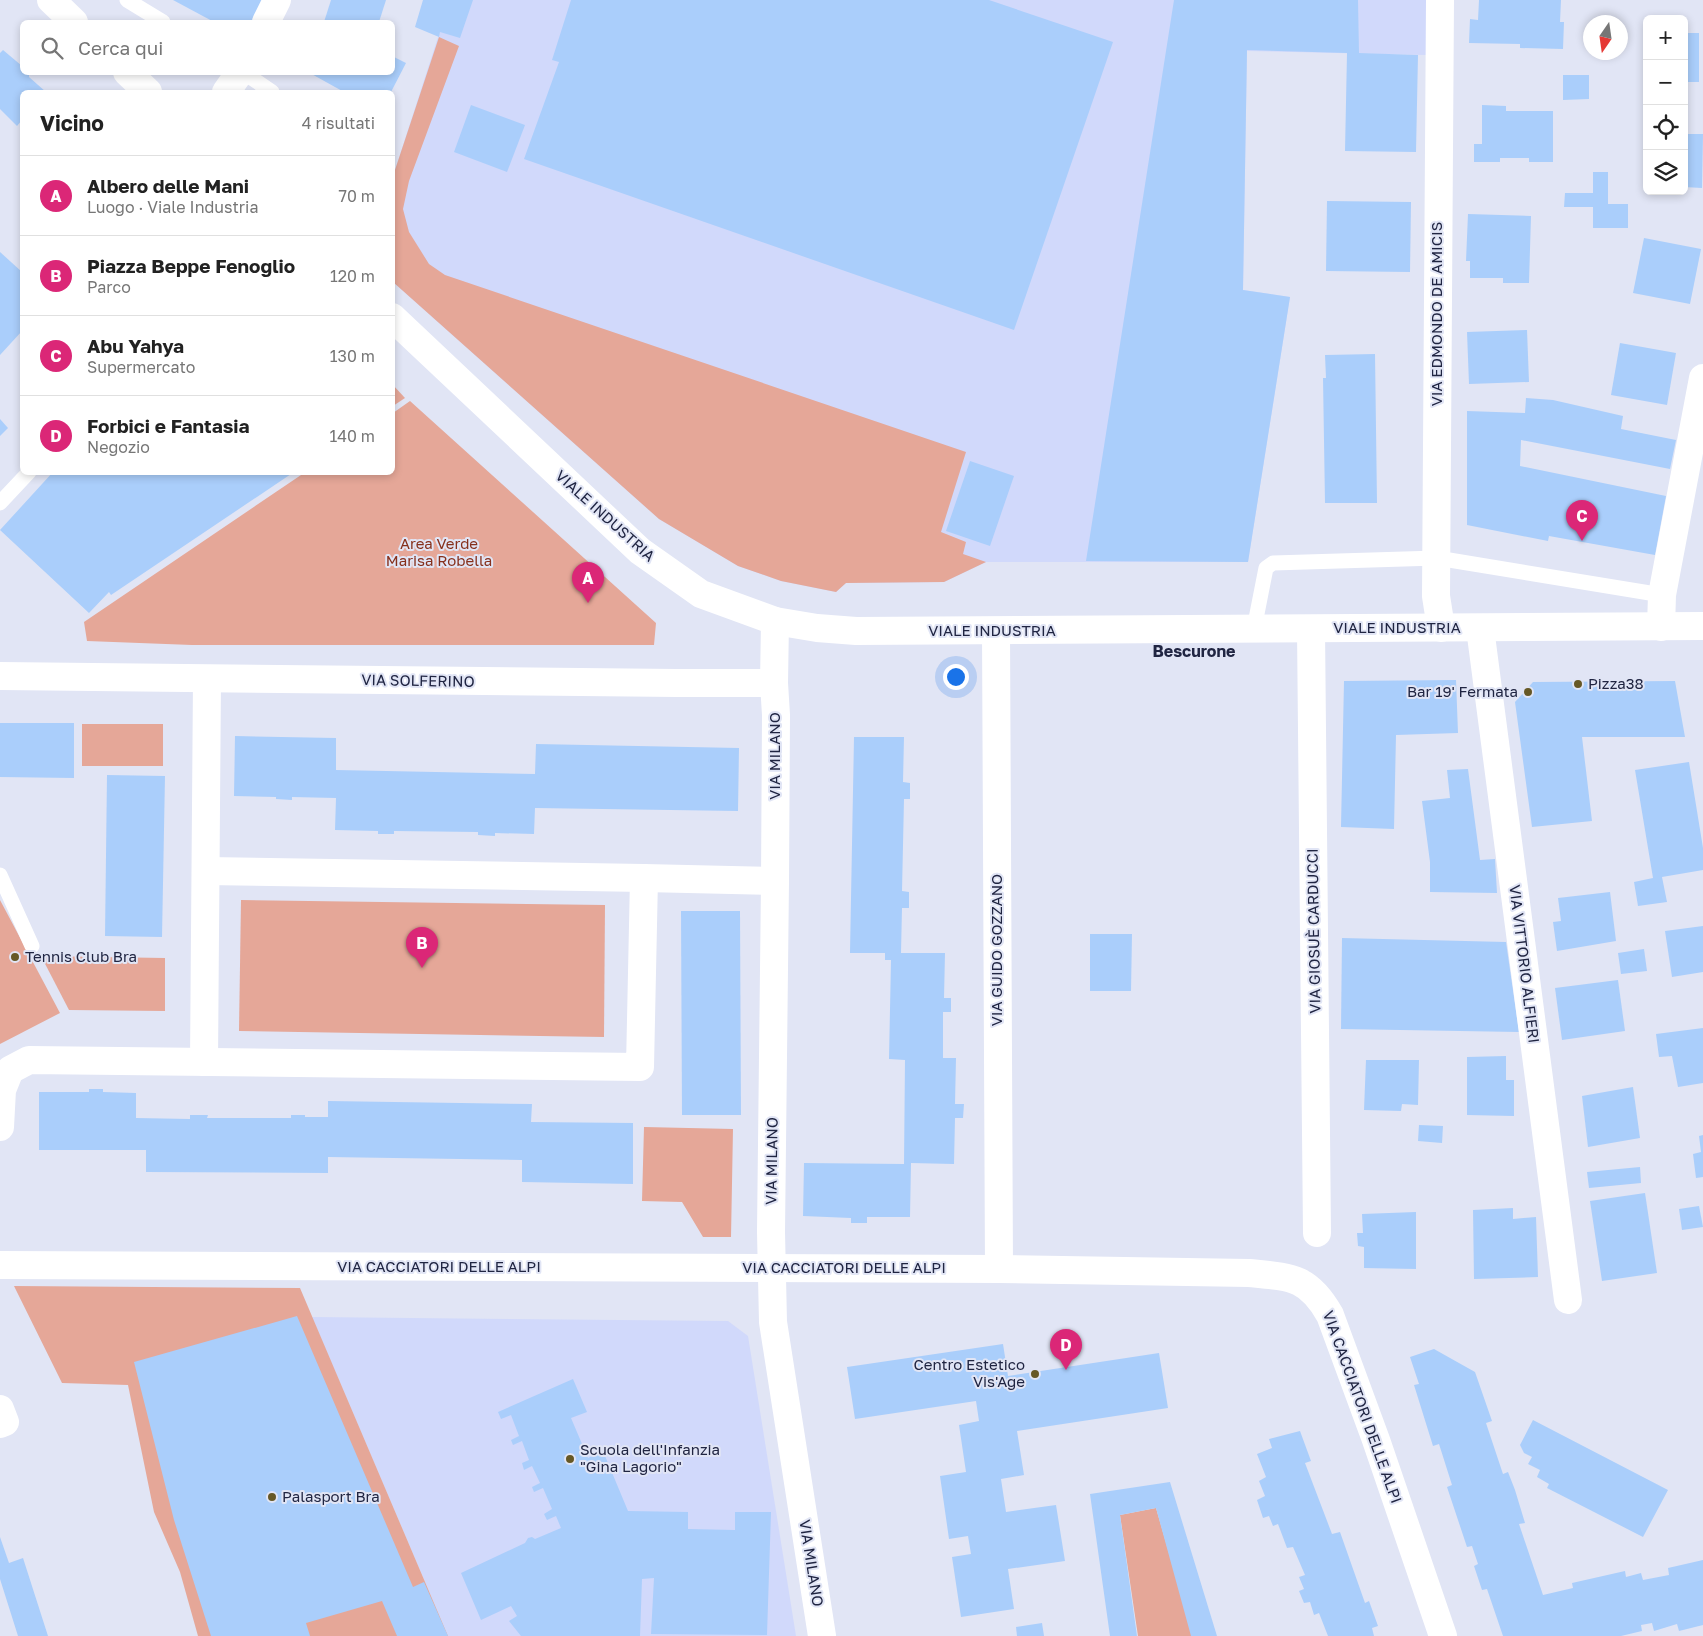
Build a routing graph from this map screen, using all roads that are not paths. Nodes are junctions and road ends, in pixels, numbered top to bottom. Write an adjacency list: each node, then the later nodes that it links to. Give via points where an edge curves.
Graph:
1 (51, 0): 5 (street)
2 (127, 0): 6 (lane)
3 (277, 0): 7 (street)
4 (1440, 0): 18 (street, VIA EDMONDO DE AMICIS)
5 (72, 20)
6 (160, 20)
7 (267, 20)
8 (130, 75): 11 (street)
9 (240, 75): 12 (street)
10 (246, 75): 13 (lane)
11 (146, 90)
12 (228, 90)
13 (269, 90)
14 (395, 321): 20 (street, VIALE INDUSTRIA, via 640,551 701,594)
15 (1703, 378): 19 (street)
16 (26, 475): 17 (lane)
17 (0, 503)
18 (1437, 558): 19 (lane); 23 (street, VIA EDMONDO DE AMICIS, via 1436,596); 25 (lane, via 1273,563 1266,568)
19 (1662, 594): 22 (street)
20 (775, 621): 27 (street, VIALE INDUSTRIA, via 856,632); 30 (street)
21 (1703, 626): 22 (street, VIALE INDUSTRIA)
22 (1661, 627): 24 (street, VIALE INDUSTRIA)
23 (1441, 628): 24 (street, VIALE INDUSTRIA); 26 (street, VIALE INDUSTRIA)
24 (1480, 628): 42 (street, VIA VITTORIO ALFIERI)
25 (1254, 629): 26 (street, VIALE INDUSTRIA); 27 (street, VIALE INDUSTRIA)
26 (1311, 629): 38 (street, VIA GIOSUÈ CARDUCCI)
27 (996, 630): 41 (street, VIA GUIDO GOZZANO)
28 (0, 676): 29 (street, VIA SOLFERINO)
29 (206, 679): 30 (street, VIA SOLFERINO); 31 (street)
30 (774, 683): 34 (street, VIA MILANO)
31 (206, 871): 33 (street); 36 (street)
32 (0, 875): 35 (lane)
33 (644, 878): 34 (street); 36 (street, via 640,1067)
34 (775, 881): 40 (street, VIA MILANO)
35 (32, 946)
36 (204, 1062): 37 (street, via 29,1060 10,1070 7,1076 2,1090)
37 (0, 1128)
38 (1317, 1233)
39 (0, 1265): 40 (street, VIA CACCIATORI DELLE ALPI)
40 (771, 1268): 41 (street, VIA CACCIATORI DELLE ALPI); 43 (street, VIA MILANO, via 773,1322)
41 (999, 1269): 44 (street, VIA CACCIATORI DELLE ALPI, via 1249,1273 1285,1277 1306,1285 1321,1299 1330,1315)
42 (1568, 1300)
43 (822, 1636)
44 (1443, 1636)

